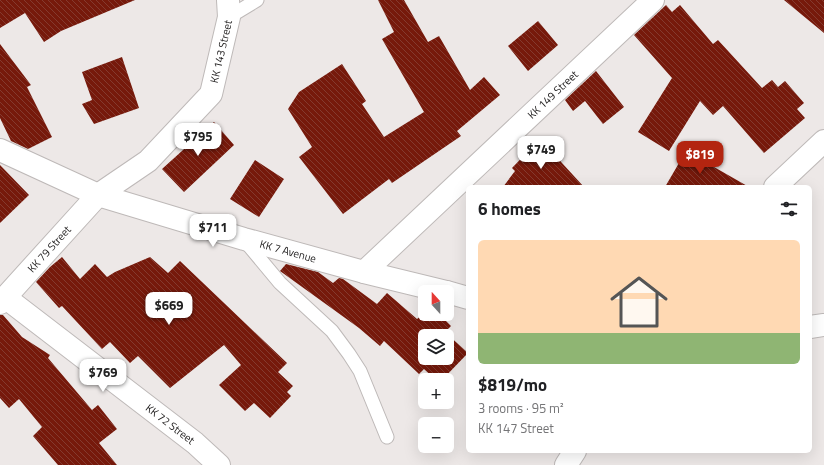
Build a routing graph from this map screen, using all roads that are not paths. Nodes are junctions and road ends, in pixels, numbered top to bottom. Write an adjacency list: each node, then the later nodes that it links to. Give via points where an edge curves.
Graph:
1 (257, 0): 3 (lane)
2 (654, 0): 9 (street, KK 149 Street)
3 (229, 9): 7 (street, KK 143 Street, via 211,94 148,161)
4 (824, 141): 6 (street)
5 (0, 150): 7 (street, KK 7 Avenue)
6 (777, 185)
7 (98, 195): 8 (street, KK 7 Avenue); 13 (street, KK 79 Street)
8 (244, 239): 9 (street, KK 7 Avenue); 16 (lane, via 280,283 332,331 349,354 360,371)
9 (364, 272): 10 (street, KK 7 Avenue)
10 (418, 285)
11 (454, 294): 12 (street, KK 7 Avenue)
12 (466, 297)
13 (3, 300): 18 (street, KK 72 Street, via 195,443)
14 (824, 325): 15 (street)
15 (812, 327)
16 (387, 437)
17 (573, 453): 19 (street)
18 (219, 465)
19 (566, 465)

